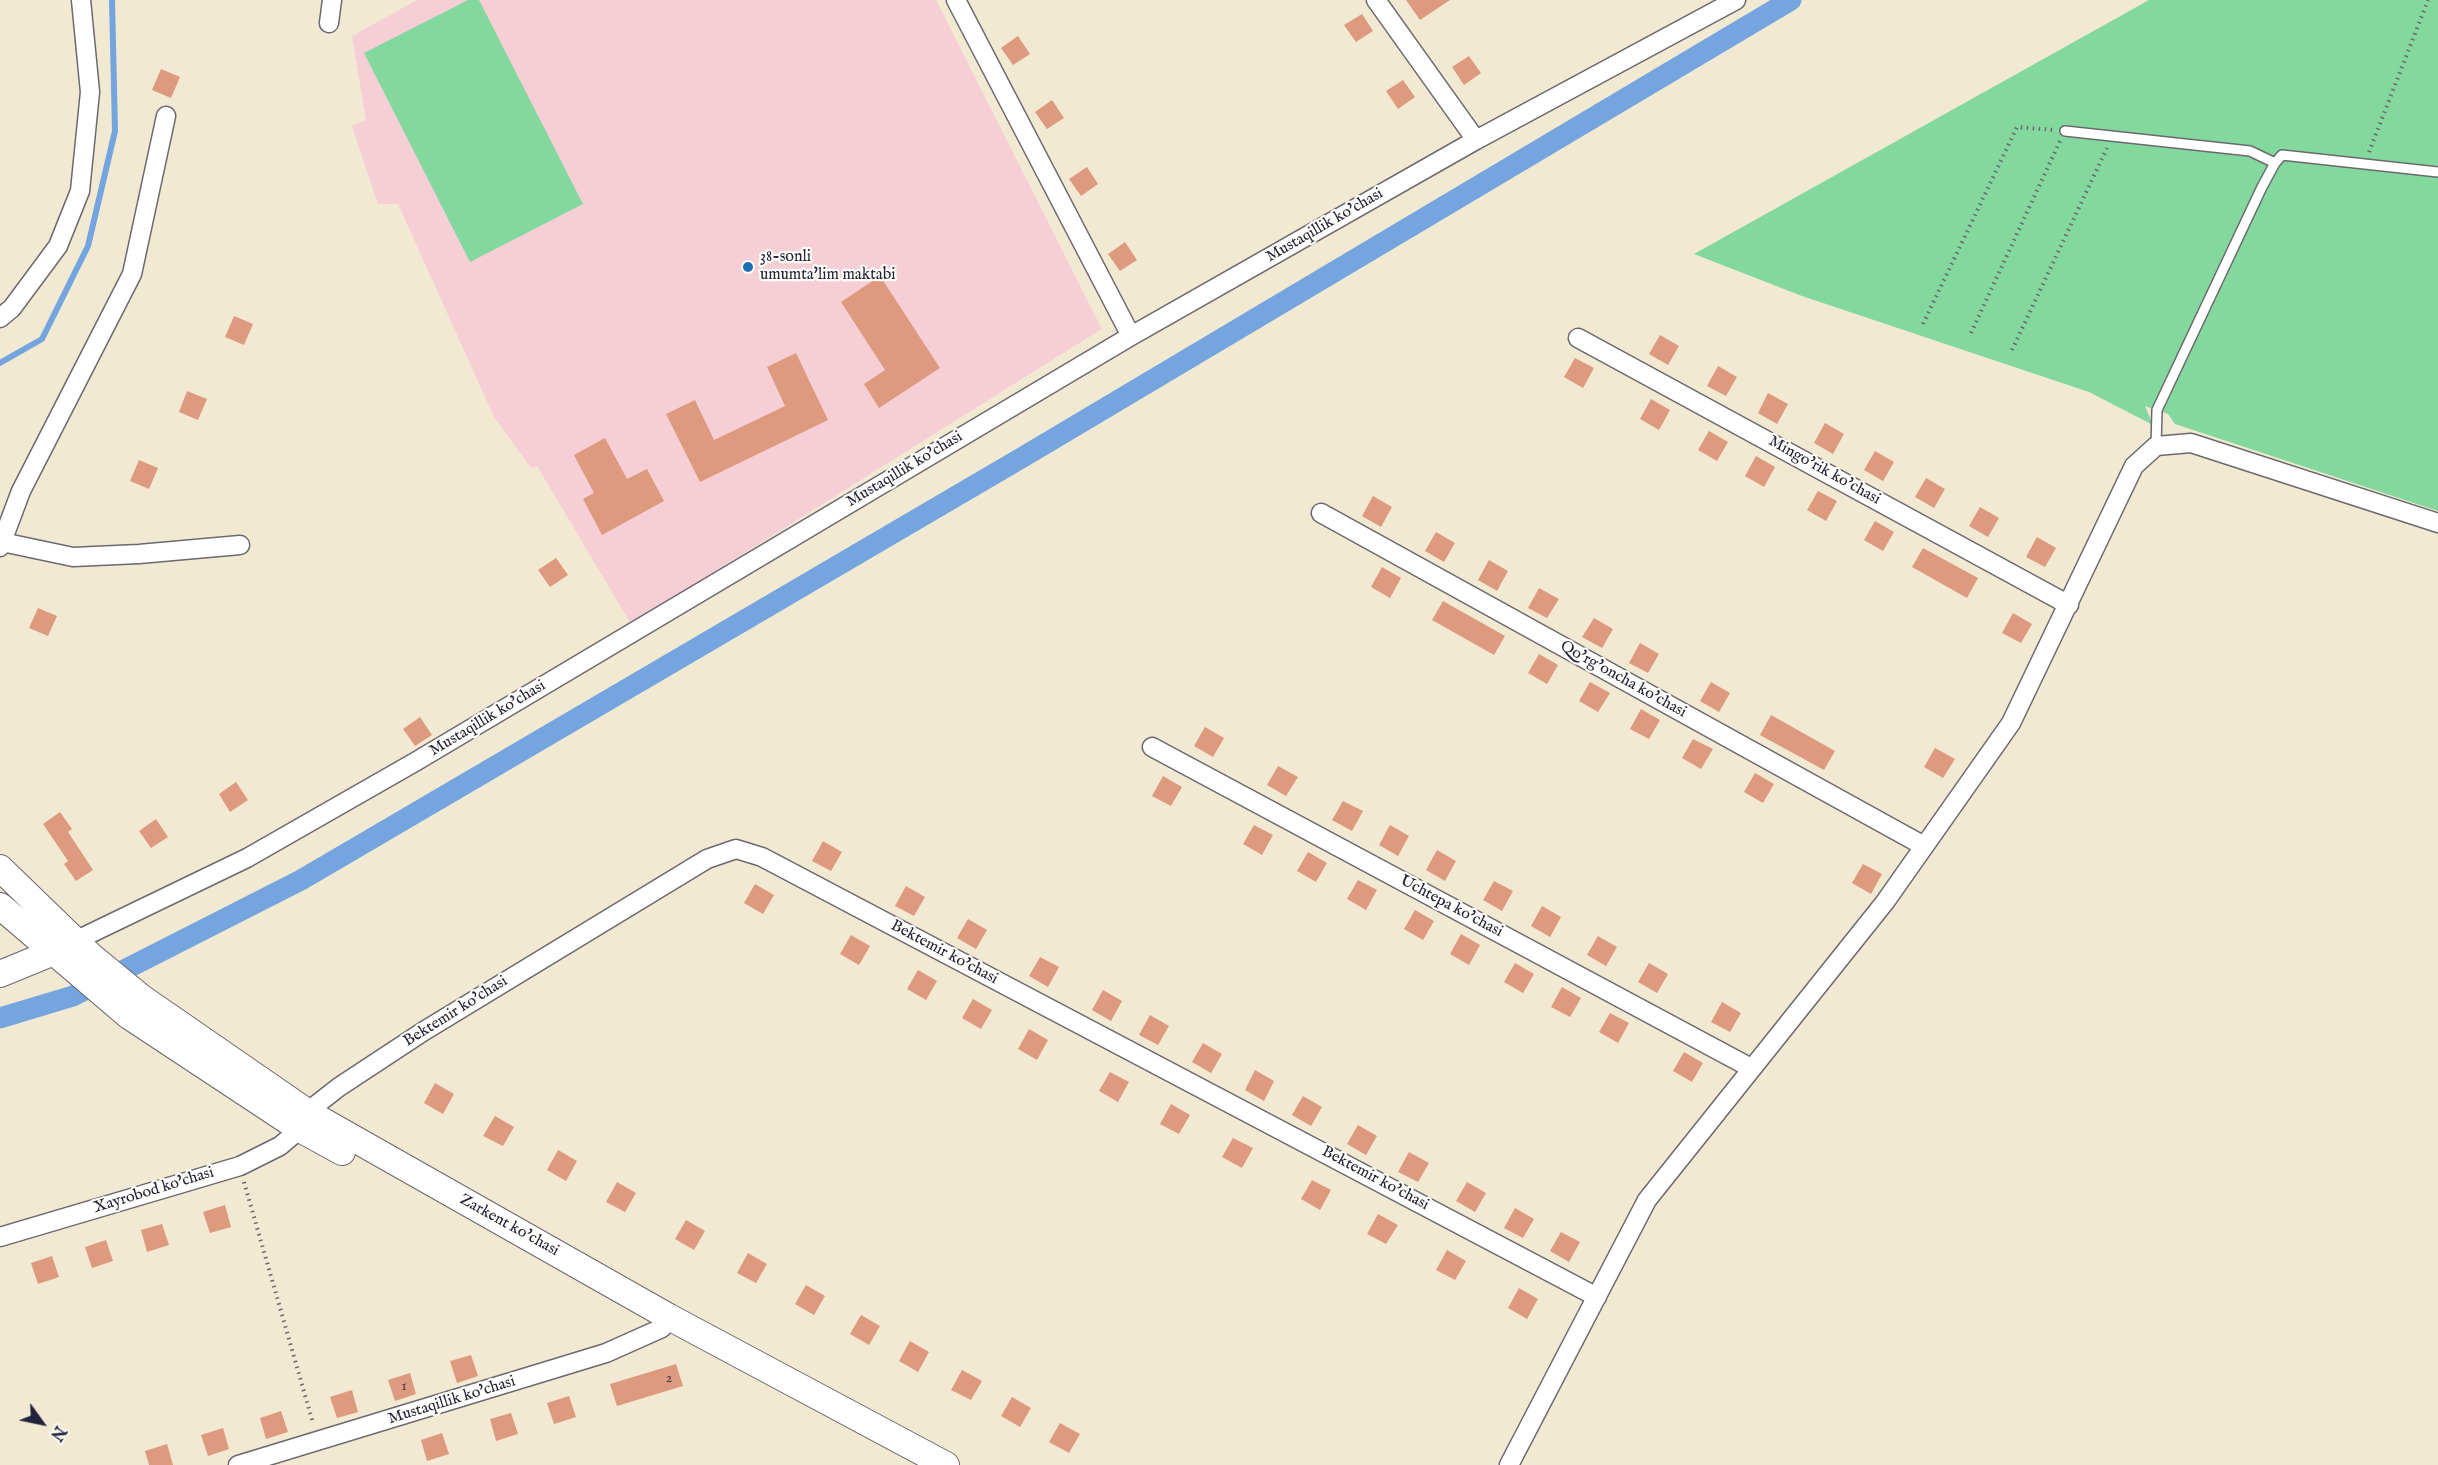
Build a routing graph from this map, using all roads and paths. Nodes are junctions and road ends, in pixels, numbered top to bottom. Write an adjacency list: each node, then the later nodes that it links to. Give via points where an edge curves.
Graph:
1 (81, 0): 15 (street, via 90,92 80,191 58,246 12,308)
2 (332, 0): 7 (street)
3 (956, 0): 18 (street)
4 (1376, 0): 11 (street)
5 (1736, 0): 11 (street, Mustaqillik ko'chasi)
6 (2428, 0): 13 (path)
7 (329, 24)
8 (166, 116): 24 (street, via 132,274 21,491)
9 (2065, 131): 10 (lane); 16 (path, via 2017,127); 17 (path)
10 (2112, 136): 12 (lane, via 2250,152); 20 (path)
11 (1476, 140): 18 (street, Mustaqillik ko'chasi)
12 (2275, 163): 13 (lane, via 2282,155); 21 (lane, via 2157,410)
13 (2364, 164): 14 (lane)
14 (2438, 172)
15 (0, 318)
16 (1923, 324)
17 (1971, 333)
18 (1131, 336): 31 (street, Mustaqillik ko'chasi, via 247,858)
19 (1578, 338): 26 (street, Mingo'rik ko'chasi)
20 (2012, 350)
21 (2156, 446): 23 (street, via 2192,443); 26 (street, via 2134,466)
22 (1321, 513): 28 (street, Qo'rg'oncha ko'chasi)
23 (2438, 523)
24 (1, 544): 25 (street, via 73,557)
25 (240, 545)
26 (2069, 604): 28 (street, via 2011,723)
27 (1152, 747): 33 (street, Uchtepa ko'chasi)
28 (1924, 846): 33 (street, via 1885,902)
29 (0, 868): 31 (main road)
30 (0, 906): 31 (main road)
31 (81, 961): 32 (main road); 34 (main road, Zarkent ko'chasi, via 135,1007)
32 (0, 974)
33 (1750, 1068): 37 (street, via 1647,1200)
34 (304, 1121): 35 (street, Xayrobod ko'chasi, via 280,1146); 37 (street, Bektemir ko'chasi, via 339,1087 423,1031 707,859 736,849 762,857); 38 (main road, Zarkent ko'chasi); 42 (main road, Zarkent ko'chasi)
35 (240, 1166): 36 (street, Xayrobod ko'chasi); 39 (path)
36 (0, 1237)
37 (1597, 1297): 43 (street)
38 (662, 1328): 39 (street, Mustaqillik ko'chasi, via 606,1353); 41 (main road, Zarkent ko'chasi)
39 (318, 1441): 40 (street, Mustaqillik ko'chasi)
40 (238, 1465)
41 (916, 1465)
42 (946, 1465)
43 (1509, 1465)

